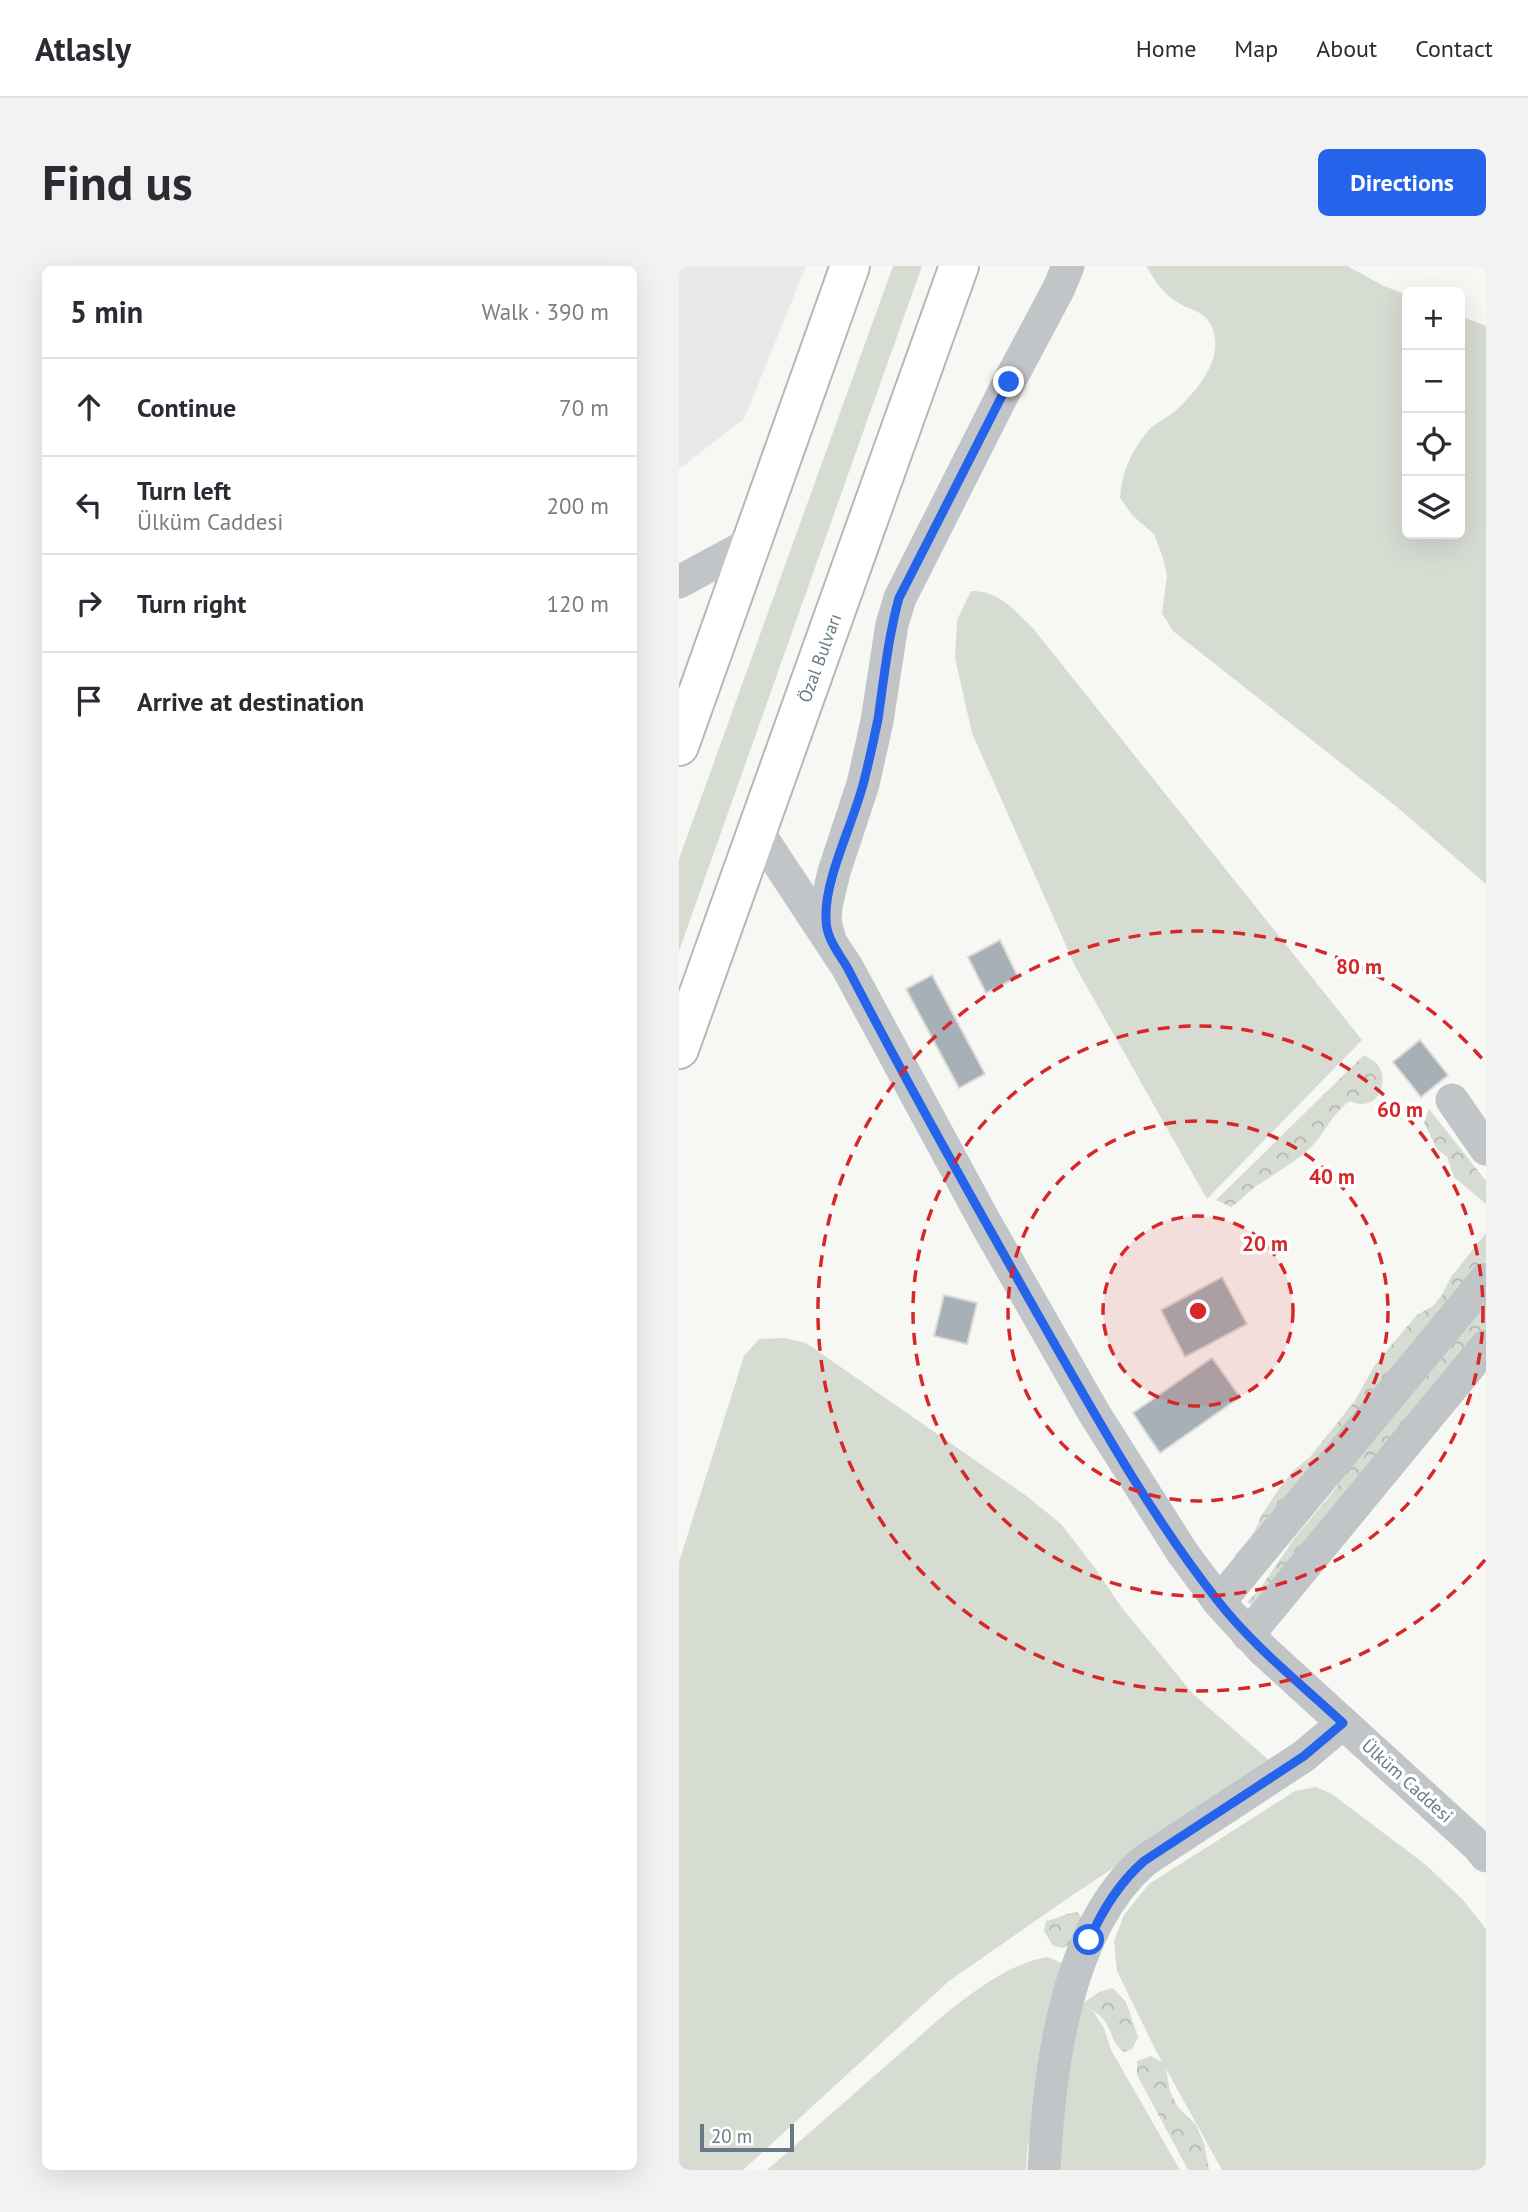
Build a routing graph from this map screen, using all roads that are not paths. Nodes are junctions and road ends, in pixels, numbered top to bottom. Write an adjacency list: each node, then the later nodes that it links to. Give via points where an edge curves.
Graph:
1 (850, 266): 4 (highway)
2 (959, 266): 7 (highway, Özal Bulvarı)
3 (1067, 266): 8 (street, via 899,598 863,784 826,906)
4 (751, 543): 5 (street); 6 (highway)
5 (679, 582)
6 (679, 746)
7 (758, 832): 8 (street, Ülküm Caddesi); 9 (highway, Özal Bulvarı)
8 (829, 937): 14 (street, Ülküm Caddesi, via 1094,1413)
9 (679, 1049)
10 (1452, 1100): 11 (street)
11 (1486, 1149)
12 (1486, 1279): 14 (street)
13 (1486, 1346): 15 (street)
14 (1219, 1602): 15 (street, Ülküm Caddesi)
15 (1248, 1635): 16 (street, Ülküm Caddesi)
16 (1343, 1723): 17 (street, Ülküm Caddesi); 18 (street, via 1304,1756 1144,1861 1111,1898 1089,1940 1067,2002 1048,2103)
17 (1484, 1848)
18 (1044, 2170)

